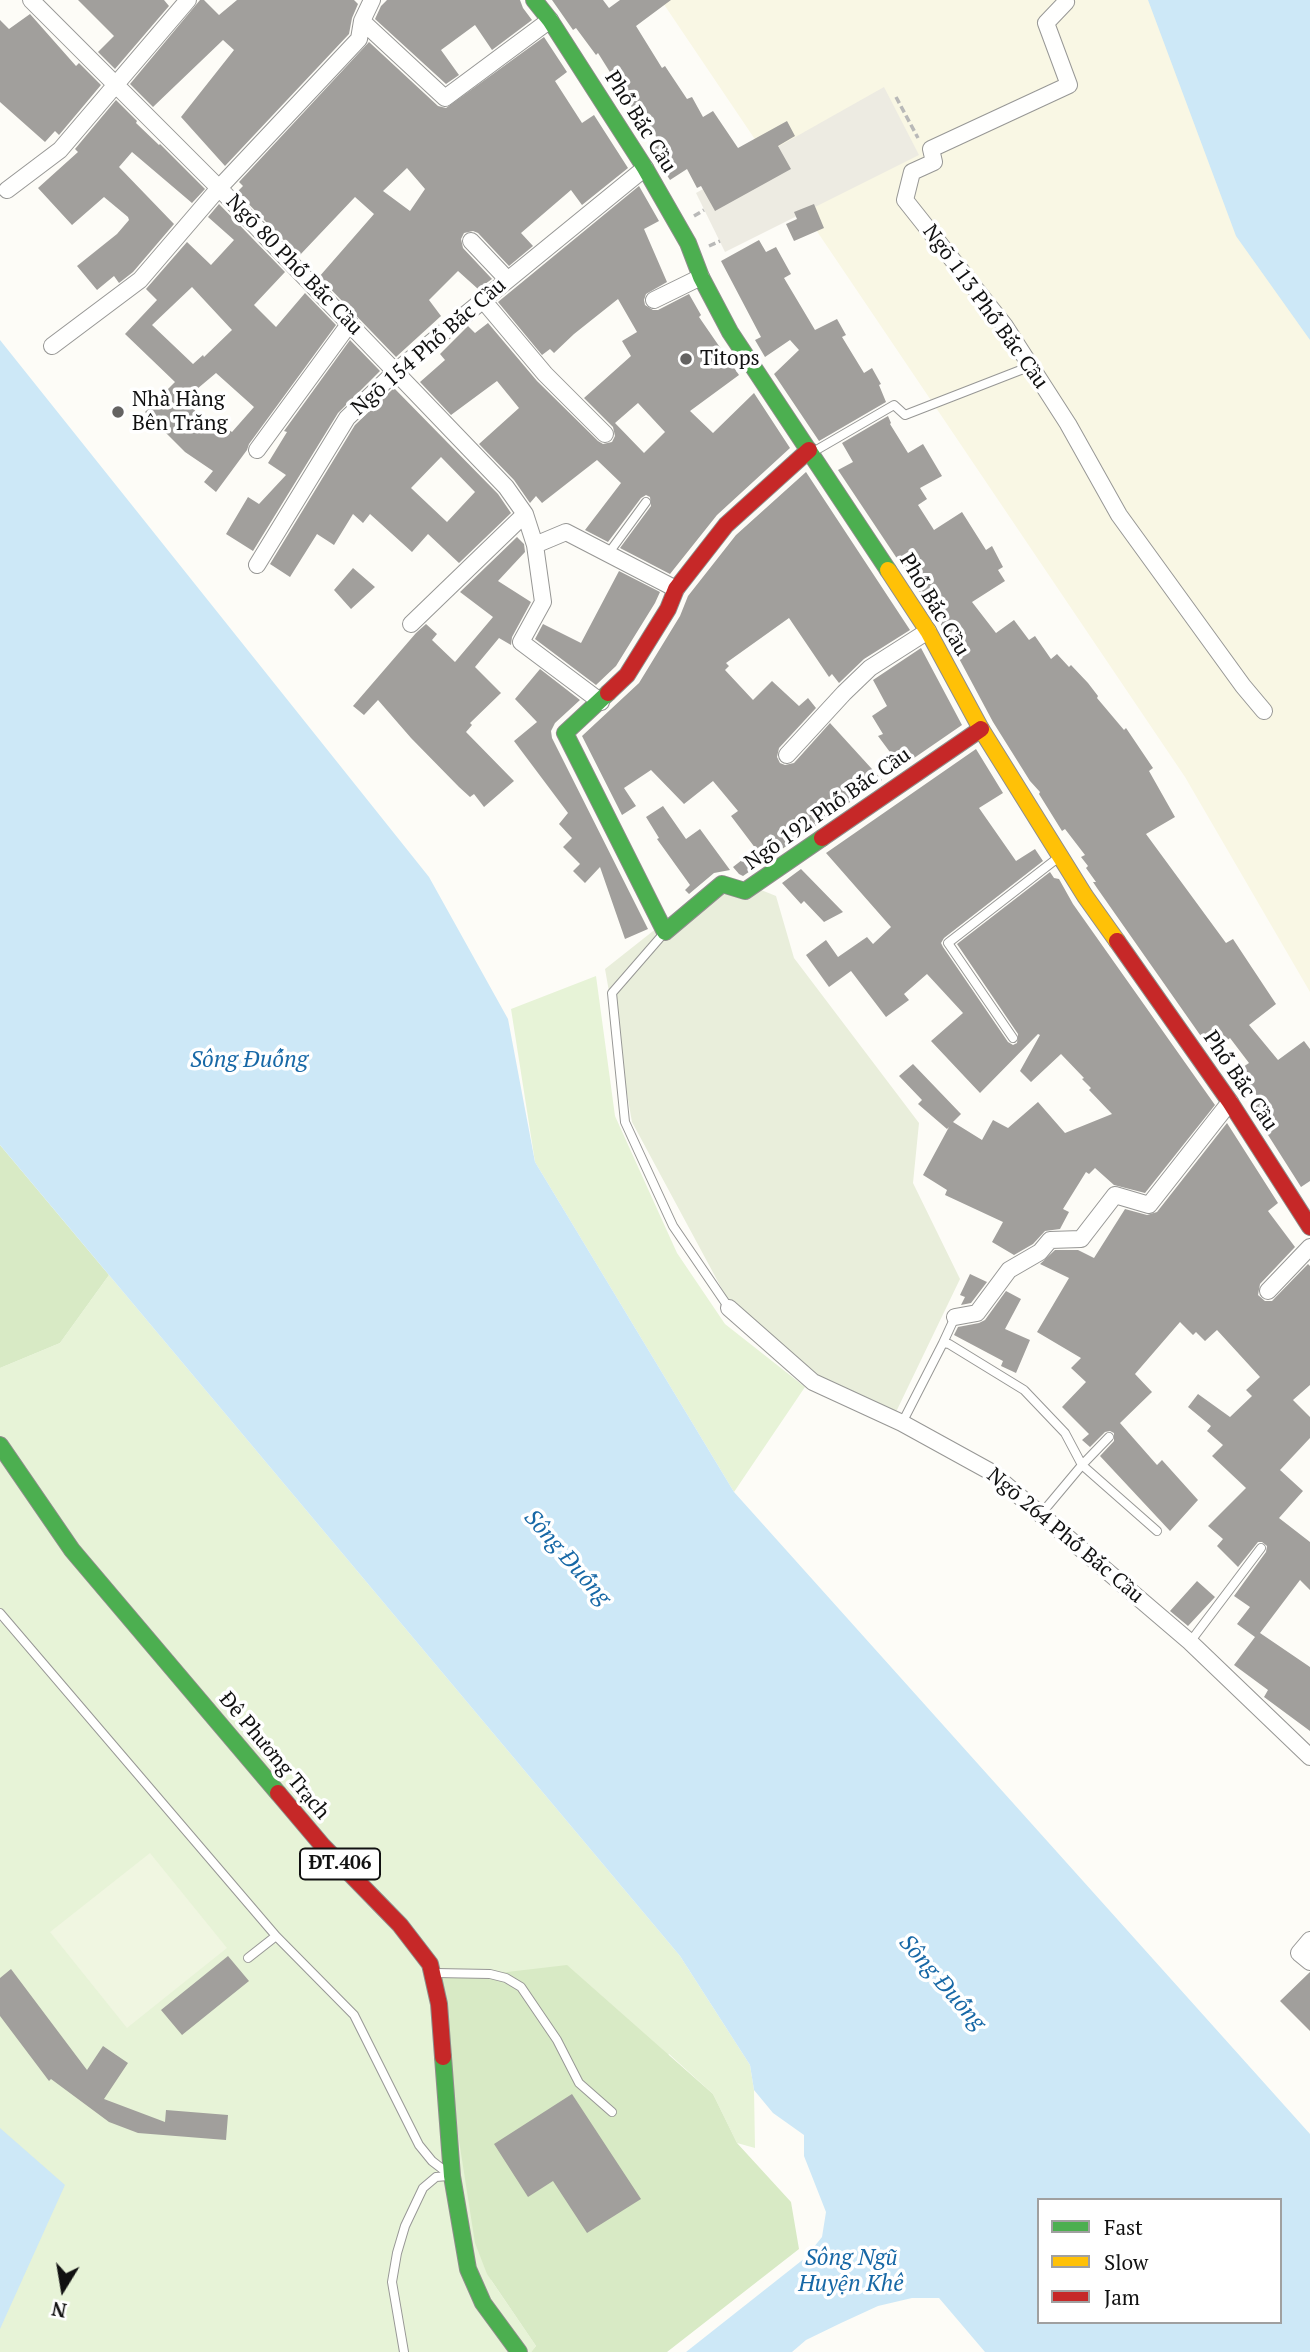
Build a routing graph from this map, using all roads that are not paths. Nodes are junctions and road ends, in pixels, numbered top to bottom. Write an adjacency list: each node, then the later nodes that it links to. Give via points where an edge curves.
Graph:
1 (32, 0): 8 (street, Ngõ 80 Phố Bắc Cầu)
2 (188, 0): 8 (street)
3 (372, 0): 7 (street)
4 (534, 0): 6 (street, Phố Bắc Cầu)
5 (1065, 0): 19 (street, Ngõ 113 Phố Bắc Cầu, via 1046,23 1069,85 931,149 934,162 912,172 905,200)
6 (550, 20): 7 (street, via 445,98); 9 (street, Phố Bắc Cầu)
7 (362, 21): 10 (street, via 359,39)
8 (116, 85): 10 (street, Ngõ 80 Phố Bắc Cầu); 11 (street, via 60,150)
9 (645, 168): 13 (street, Phố Bắc Cầu, via 688,243); 14 (street, Ngõ 154 Phố Bắc Cầu)
10 (219, 188): 17 (street, Ngõ 80 Phố Bắc Cầu); 18 (street, via 140,280)
11 (7, 190)
12 (471, 241): 14 (street)
13 (701, 276): 16 (street); 23 (street, Phố Bắc Cầu, via 730,332)
14 (507, 279): 15 (street, Ngõ 154 Phố Bắc Cầu)
15 (482, 299): 20 (street, Ngõ 154 Phố Bắc Cầu); 21 (street, via 545,374)
16 (654, 300)
17 (350, 323): 20 (street, Ngõ 80 Phố Bắc Cầu); 22 (street)
18 (52, 346)
19 (1031, 366): 23 (lane, via 905,415 894,405); 33 (street, Ngõ 113 Phố Bắc Cầu, via 1119,515)
20 (395, 372): 25 (street, Ngõ 80 Phố Bắc Cầu, via 506,487); 28 (street, Ngõ 154 Phố Bắc Cầu, via 347,418)
21 (605, 434)
22 (257, 450)
23 (810, 452): 29 (street, via 726,525); 31 (street, Phố Bắc Cầu)
24 (646, 502): 27 (lane)
25 (525, 514): 26 (street, Ngõ 80 Phố Bắc Cầu); 30 (street)
26 (535, 545): 27 (street, via 566,532); 32 (street, Ngõ 80 Phố Bắc Cầu, via 543,602 521,642)
27 (608, 554): 29 (street)
28 (257, 565)
29 (676, 589): 32 (street, via 627,675)
30 (411, 624)
31 (929, 631): 34 (street, Phố Bắc Cầu); 35 (street, via 870,668)
32 (601, 702): 37 (street, via 565,733)
33 (1264, 711)
34 (981, 729): 36 (street, Phố Bắc Cầu); 37 (street, Ngõ 192 Phố Bắc Cầu, via 745,891 722,884)
35 (787, 755)
36 (1061, 855): 38 (lane, via 948,943); 39 (street, Phố Bắc Cầu)
37 (665, 932): 43 (lane, Ngõ 264 Phố Bắc Cầu, via 612,993 625,1122 673,1226)
38 (1013, 1038)
39 (1230, 1102): 40 (street, Phố Bắc Cầu); 44 (street, via 1149,1205 1115,1195 1081,1239 1050,1240 1040,1252 1009,1270 977,1313)
40 (1310, 1227)
41 (1310, 1247): 42 (street)
42 (1268, 1292)
43 (729, 1308): 46 (street, Ngõ 264 Phố Bắc Cầu, via 813,1382)
44 (955, 1317): 45 (lane)
45 (943, 1343): 46 (lane); 49 (lane, via 1024,1390 1065,1433)
46 (902, 1423): 50 (street, Ngõ 264 Phố Bắc Cầu, via 990,1472)
47 (1109, 1437): 49 (lane)
48 (0, 1445): 60 (street, Đê Phương Trạch / ĐT.406, via 72,1550 322,1845 400,1925)
49 (1082, 1465): 50 (lane); 51 (lane)
50 (1041, 1514): 54 (street, Ngõ 264 Phố Bắc Cầu)
51 (1157, 1531)
52 (1261, 1548): 54 (lane)
53 (0, 1614): 56 (lane)
54 (1191, 1642): 55 (street, Ngõ 264 Phố Bắc Cầu)
55 (1310, 1757)
56 (276, 1936): 58 (lane); 62 (lane, via 354,2015 419,2145)
57 (1310, 1940): 59 (street, via 1299,1953)
58 (248, 1958)
59 (1310, 1962)
60 (433, 1973): 61 (lane, via 490,1973 521,1987 579,2083); 62 (street, Đê Phương Trạch / ĐT.406)
61 (612, 2112)
62 (452, 2176): 63 (lane, via 436,2177 423,2188 397,2253 392,2281); 64 (street, Đê Phương Trạch / ĐT.406, via 468,2269 483,2303)
63 (404, 2352)
64 (519, 2352)

